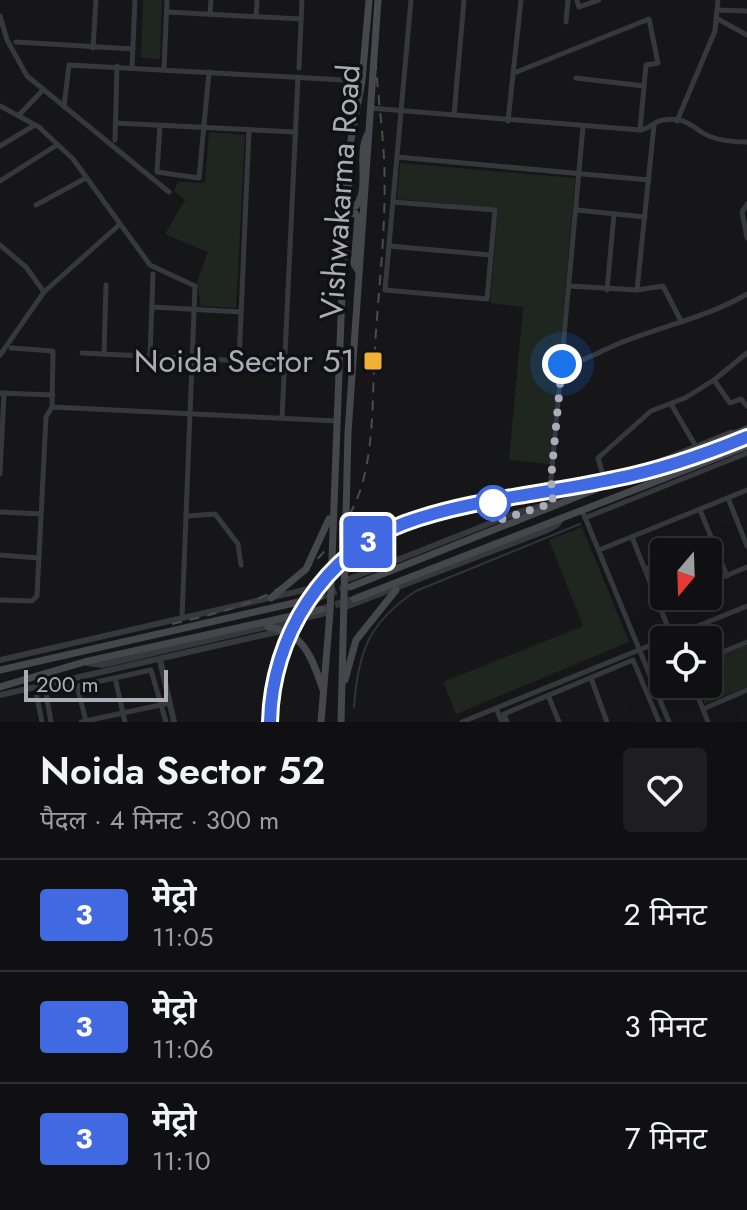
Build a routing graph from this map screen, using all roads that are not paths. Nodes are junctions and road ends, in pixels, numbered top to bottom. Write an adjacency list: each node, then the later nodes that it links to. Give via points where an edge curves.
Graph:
1 (96, 0): 27 (street)
2 (135, 0): 28 (street)
3 (167, 0): 18 (street)
4 (211, 0): 19 (street)
5 (257, 0): 21 (street)
6 (302, 0): 23 (street)
7 (369, 0): 37 (main road, Vishwakarma Road)
8 (378, 0): 42 (main road, Vishwakarma Road)
9 (411, 0): 43 (street)
10 (464, 0): 45 (street)
11 (521, 0): 34 (street)
12 (568, 0): 24 (street)
13 (577, 0): 14 (street, via 584,8)
14 (599, 0)
15 (718, 0): 16 (street)
16 (717, 10): 17 (street); 22 (street)
17 (747, 11)
18 (167, 12): 19 (street); 32 (street)
19 (210, 14): 21 (street)
20 (0, 16): 39 (street, via 27,76)
21 (256, 17): 23 (street)
22 (716, 18): 25 (street); 47 (street)
23 (301, 19): 31 (street)
24 (566, 22)
25 (747, 35)
26 (16, 42): 27 (street)
27 (93, 48): 28 (street)
28 (133, 49): 30 (street)
29 (117, 66): 30 (street); 41 (street, via 69,65); 48 (street)
30 (132, 67): 32 (street)
31 (299, 68)
32 (164, 69): 33 (street)
33 (209, 72): 35 (street); 52 (street)
34 (514, 73): 38 (street, via 649,19 658,63 646,65); 46 (street)
35 (298, 77): 37 (street); 56 (street)
36 (576, 78): 38 (street)
37 (362, 81): 57 (main road, Vishwakarma Road)
38 (644, 86): 55 (street)
39 (43, 90): 41 (street); 44 (street)
40 (0, 106): 44 (street)
41 (64, 107): 68 (street)
42 (368, 108): 43 (street); 58 (main road, Vishwakarma Road)
43 (401, 110): 45 (street); 63 (street)
44 (19, 115): 50 (street)
45 (454, 115): 46 (street)
46 (508, 121): 53 (street)
47 (677, 121): 49 (street); 60 (street, via 693,123 726,141)
48 (115, 123): 51 (street); 59 (street)
49 (654, 124): 55 (street); 66 (street)
50 (35, 125): 61 (street); 62 (street)
51 (160, 125): 52 (street); 52 (street, via 157,172 199,178)
52 (205, 127): 54 (street)
53 (583, 127): 55 (street); 64 (street)
54 (249, 130): 56 (street); 91 (street)
55 (640, 130)
56 (296, 132): 101 (street)
57 (353, 133): 58 (main road, via 346,196 347,203 356,206 362,144); 80 (main road, Vishwakarma Road, via 337,214)
58 (368, 133): 81 (main road, Vishwakarma Road)
59 (115, 140)
60 (747, 142)
61 (57, 145): 65 (street); 67 (street)
62 (0, 146)
63 (397, 157): 64 (street); 69 (street)
64 (580, 172): 66 (street); 72 (street)
65 (86, 178): 71 (street); 75 (street)
66 (649, 180): 74 (street)
67 (0, 181)
68 (169, 192)
69 (393, 202): 78 (street); 79 (street, via 495,210)
70 (747, 204): 76 (street, via 742,212)
71 (36, 205)
72 (577, 210): 73 (street); 84 (street)
73 (614, 214): 74 (street); 85 (street)
74 (645, 217): 86 (street)
75 (119, 225): 87 (street); 90 (street, via 150,265 195,286)
76 (747, 238)
77 (0, 245): 87 (street)
78 (389, 246): 79 (street); 79 (street, via 385,290 487,299)
79 (491, 255)
80 (341, 269): 81 (main road, via 344,215 355,213 354,264); 111 (main road, Vishwakarma Road)
81 (359, 273): 128 (main road, Vishwakarma Road)
82 (153, 274): 89 (street)
83 (106, 285): 96 (street)
84 (570, 286): 85 (street); 102 (street)
85 (607, 290): 86 (street)
86 (637, 290): 92 (street, via 663,286)
87 (44, 292): 97 (street)
88 (747, 294): 92 (street)
89 (152, 307): 90 (street); 98 (street)
90 (195, 310): 91 (street); 99 (street)
91 (241, 312): 100 (street)
92 (681, 321): 102 (street, via 575,364)
93 (11, 348): 105 (street, via 53,351)
94 (82, 353): 96 (street)
95 (747, 353): 103 (street)
96 (104, 354): 98 (street)
97 (0, 355)
98 (150, 356): 99 (street)
99 (193, 358): 100 (street); 109 (street)
100 (239, 361): 101 (street)
101 (284, 363): 110 (street)
102 (562, 364): 121 (street, via 551,479)
103 (714, 380): 106 (street); 107 (street, via 730,403 741,399)
104 (2, 393): 105 (street); 116 (street)
105 (53, 395): 108 (street)
106 (671, 404): 113 (street); 117 (street, via 651,411 598,458)
107 (747, 406)
108 (52, 407): 109 (street); 124 (street, via 46,417)
109 (191, 414): 110 (street); 126 (street)
110 (282, 418): 111 (street)
111 (337, 421): 120 (main road, Vishwakarma Road)
112 (747, 427): 113 (street); 117 (main road)
113 (695, 445): 117 (street)
114 (747, 446): 125 (main road)
115 (747, 453): 125 (street)
116 (0, 474)
117 (607, 483): 121 (main road)
118 (747, 490): 119 (street)
119 (728, 498): 122 (street); 131 (street)
120 (333, 504): 144 (main road, Vishwakarma Road); 148 (main road, via 306,569)
121 (554, 504): 135 (street, via 516,513); 145 (main road)
122 (700, 509): 129 (street); 130 (street)
123 (0, 512): 124 (street)
124 (41, 514): 134 (street)
125 (584, 514): 127 (main road); 132 (street)
126 (187, 516): 137 (street, via 215,514 238,544); 154 (street)
127 (562, 518): 146 (street, via 545,531); 149 (main road)
128 (346, 522): 135 (main road, via 356,538); 145 (main road, Vishwakarma Road)
129 (632, 537): 132 (street); 140 (street)
130 (711, 538)
131 (747, 546)
132 (599, 550): 162 (street)
133 (0, 555): 134 (street)
134 (39, 558): 150 (street, via 35,599)
135 (393, 561): 145 (street)
136 (722, 564): 141 (street)
137 (241, 565)
138 (650, 567): 140 (street)
139 (747, 567): 141 (street)
140 (646, 569): 143 (street)
141 (727, 576): 142 (street)
142 (722, 578)
143 (650, 579)
144 (330, 584): 148 (street); 153 (main road, Vishwakarma Road)
145 (347, 584): 152 (main road, Vishwakarma Road)
146 (396, 590): 152 (street); 177 (main road, via 356,640)
147 (320, 597): 161 (main road)
148 (271, 598): 154 (street)
149 (354, 599)
150 (0, 600)
151 (747, 606): 155 (street)
152 (343, 608): 177 (main road, Vishwakarma Road)
153 (326, 610): 156 (street); 166 (main road); 180 (main road, Vishwakarma Road)
154 (182, 619): 158 (street)
155 (699, 626)
156 (268, 627): 157 (main road); 166 (street, via 102,665)
157 (285, 630): 165 (street); 180 (main road, via 311,656)
158 (93, 638): 161 (street); 164 (street)
159 (747, 642): 163 (street)
160 (650, 645): 162 (street)
161 (96, 648): 167 (main road)
162 (638, 649): 169 (street); 199 (street)
163 (722, 652)
164 (0, 660)
165 (160, 660): 175 (street); 182 (street)
166 (84, 662): 172 (main road)
167 (10, 668): 168 (main road); 172 (main road)
168 (0, 670)
169 (588, 671): 171 (street); 183 (street)
170 (115, 678): 173 (street); 182 (street, via 154,671); 185 (street)
171 (591, 678): 179 (street); 197 (street); 198 (street, via 633,660)
172 (13, 685): 174 (main road)
173 (77, 686): 188 (street, via 46,693); 189 (street)
174 (0, 687)
175 (35, 688): 178 (street); 187 (street)
176 (747, 690): 184 (street)
177 (342, 691): 186 (main road, Vishwakarma Road)
178 (0, 695)
179 (548, 695): 195 (street, via 504,714); 196 (street)
180 (325, 696): 193 (main road, Vishwakarma Road)
181 (699, 698): 184 (street)
182 (166, 704): 185 (street); 191 (street); 192 (street)
183 (496, 708): 194 (street); 195 (street)
184 (703, 709): 200 (street)
185 (123, 713): 189 (street); 190 (street)
186 (341, 720)
187 (42, 722)
188 (51, 722)
189 (84, 722)
190 (125, 722)
191 (166, 722)
192 (174, 722)
193 (321, 722)
194 (462, 722)
195 (504, 722)
196 (559, 722)
197 (607, 722)
198 (659, 722)
199 (669, 722)
200 (708, 722)

